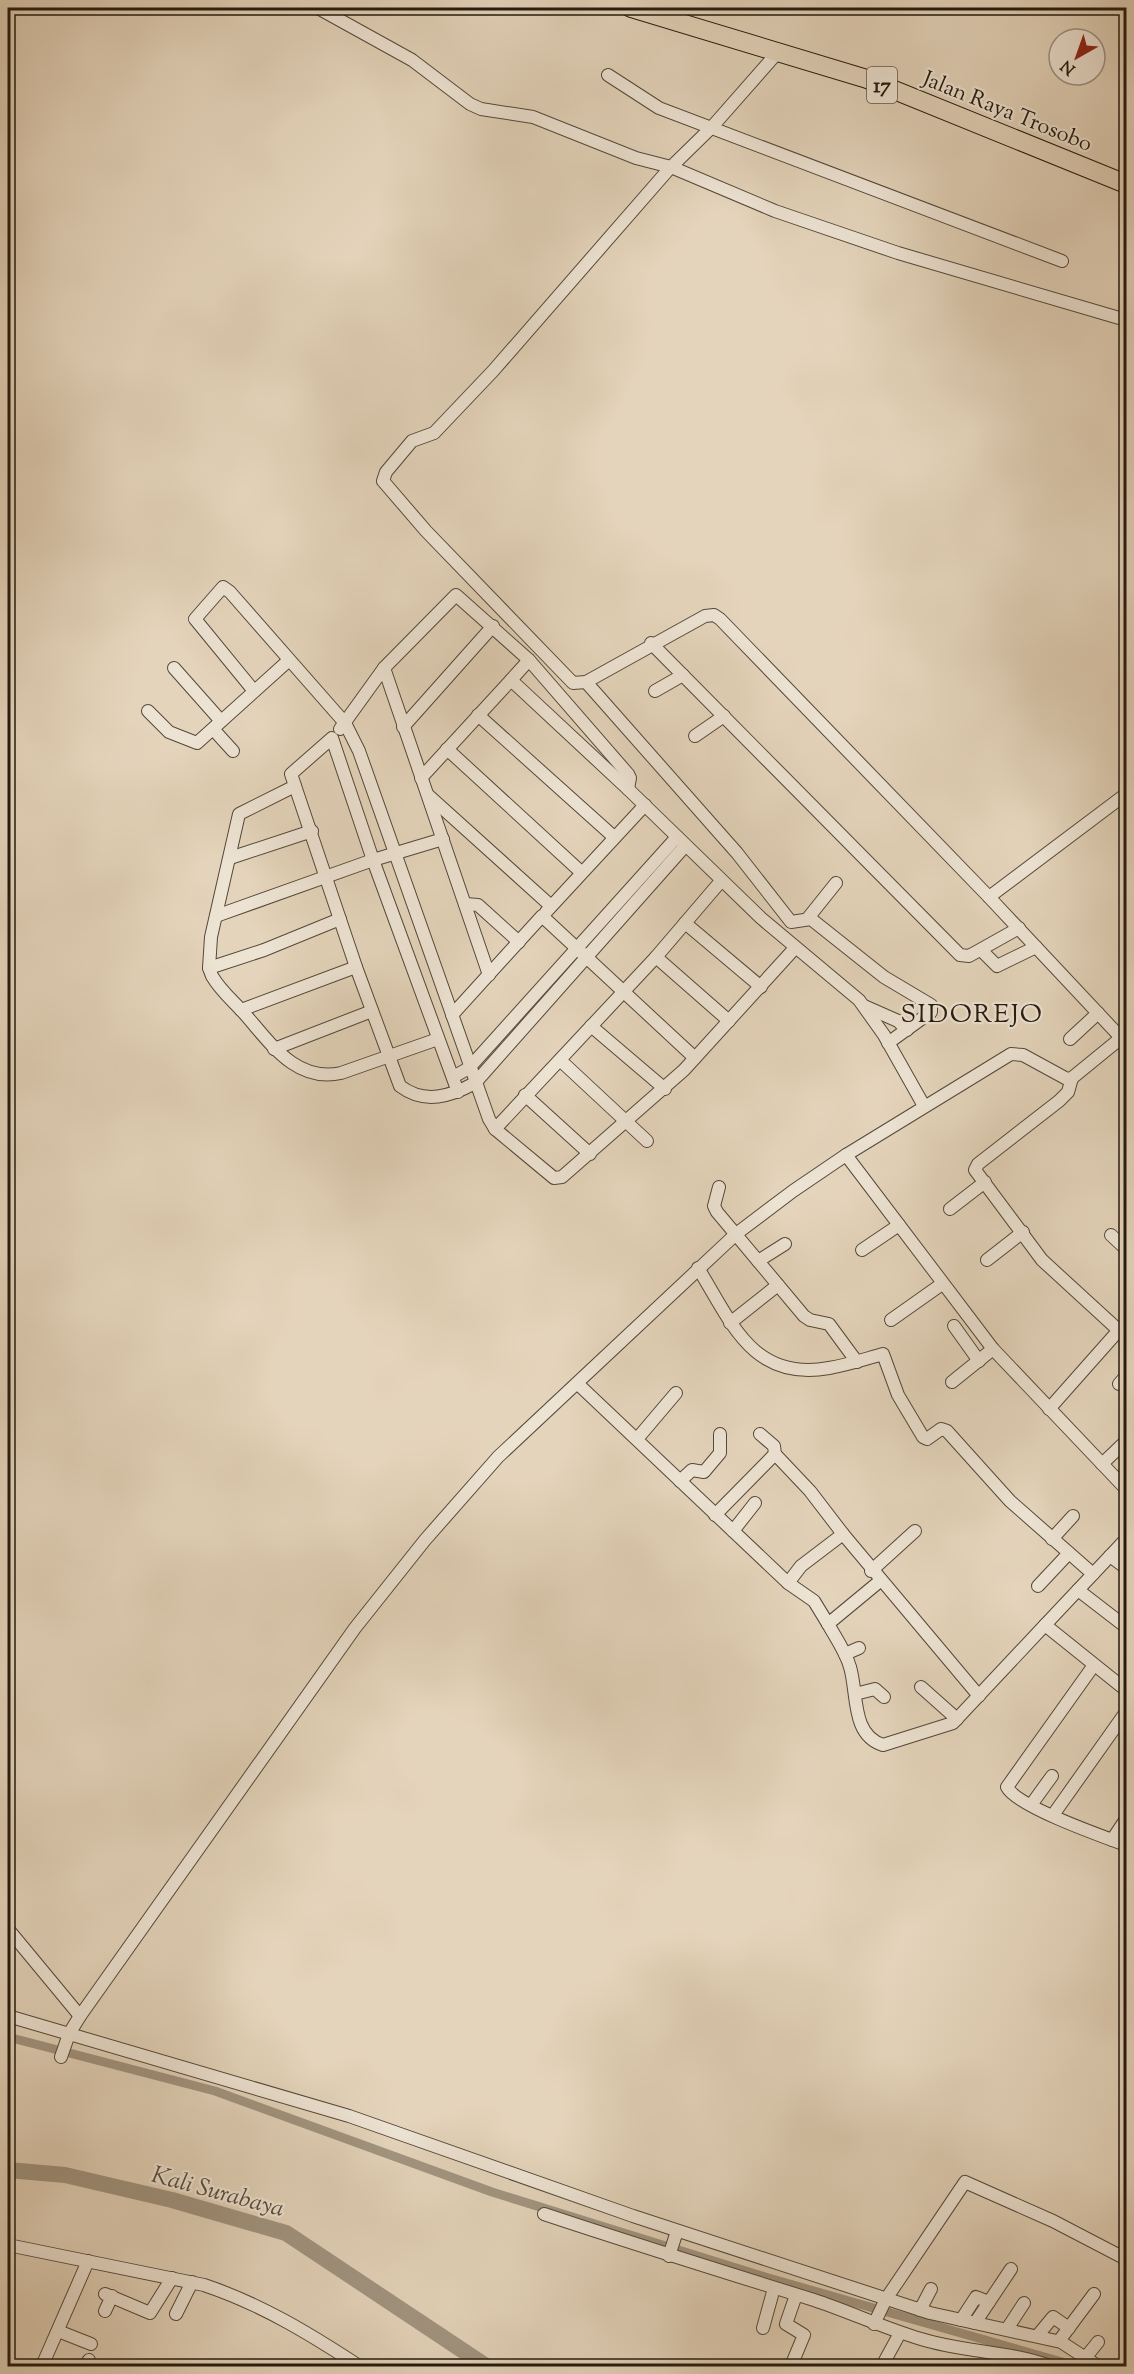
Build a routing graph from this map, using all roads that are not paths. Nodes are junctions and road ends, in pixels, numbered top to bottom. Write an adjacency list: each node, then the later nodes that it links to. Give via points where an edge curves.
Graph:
1 (318, 8): 7 (street, via 412,60 470,104 533,117)
2 (631, 8): 4 (highway, Jalan Raya Trosobo / 17)
3 (662, 8): 4 (highway, Jalan Raya Trosobo / 17)
4 (785, 51): 6 (street); 8 (highway, Jalan Raya Trosobo / 17, via 900,82); 9 (highway, Jalan Raya Trosobo / 17, via 906,94)
5 (608, 75): 6 (street, via 659,108)
6 (712, 127): 7 (street); 10 (street)
7 (668, 170): 11 (street, via 898,253); 20 (street, via 493,371 434,433 412,441 384,477 426,531 569,680 576,685)
8 (1126, 172)
9 (1126, 184)
10 (1062, 261)
11 (1126, 320)
12 (493, 626): 14 (street); 17 (street, via 454,595); 27 (street)
13 (651, 643): 18 (street); 20 (street); 49 (street, via 705,615 720,619)
14 (529, 660): 19 (street); 34 (street, via 628,774)
15 (285, 664): 21 (street); 21 (street, via 231,592 221,589 195,619); 28 (street)
16 (174, 668): 26 (street)
17 (384, 668): 27 (street); 28 (street)
18 (683, 675): 22 (street); 25 (street)
19 (511, 680): 24 (street); 34 (street)
20 (586, 682): 56 (street, via 737,853)
21 (254, 692): 26 (street)
22 (655, 692)
23 (148, 711): 26 (street, via 169,732 194,742)
24 (478, 715): 30 (street); 39 (street)
25 (724, 717): 29 (street); 63 (street, via 960,955 965,957)
26 (217, 725): 31 (street)
27 (403, 727): 32 (street)
28 (339, 730): 33 (street, via 293,771); 42 (street, via 375,795); 44 (street)
29 (695, 736)
30 (447, 749): 32 (street); 45 (street)
31 (233, 751)
32 (421, 778): 35 (street)
33 (295, 786): 38 (street); 43 (street, via 242,811)
34 (628, 789): 37 (street)
35 (427, 794): 40 (street); 51 (street)
36 (1126, 794): 49 (street)
37 (645, 805): 39 (street); 41 (street)
38 (312, 831): 43 (street); 46 (street)
39 (614, 837): 45 (street)
40 (443, 838): 42 (street); 50 (street)
41 (681, 842): 47 (street); 64 (street)
42 (393, 852): 44 (street); 75 (street)
43 (230, 858): 52 (street)
44 (373, 860): 46 (street); 79 (street)
45 (581, 872): 51 (street)
46 (327, 875): 52 (street); 55 (street)
47 (721, 881): 57 (street); 59 (street)
48 (836, 883): 54 (street)
49 (989, 897): 58 (street)
50 (465, 904): 60 (street, via 478,906); 68 (street)
51 (551, 906): 53 (street)
52 (216, 916): 67 (street)
53 (542, 916): 60 (street); 64 (street)
54 (808, 918): 56 (street); 78 (street, via 884,977 931,1005 931,1012)
55 (340, 919): 66 (street); 67 (street)
56 (790, 922): 59 (street)
57 (686, 923): 65 (street); 69 (street)
58 (1019, 928): 61 (street); 63 (street)
59 (777, 932): 62 (street)
60 (519, 942): 68 (street)
61 (1036, 947): 63 (street, via 997,966); 74 (street)
62 (795, 948): 69 (street); 71 (street)
63 (981, 950)
64 (582, 951): 70 (street); 87 (street); 90 (street)
65 (656, 957): 70 (street); 76 (street)
66 (356, 967): 72 (street); 73 (street)
67 (209, 968): 72 (street, via 219,987)
68 (489, 975): 75 (street)
69 (761, 987): 76 (street)
70 (624, 991): 77 (street); 85 (street)
71 (864, 1006): 78 (street, via 898,1021); 82 (street)
72 (241, 1010): 83 (street)
73 (372, 1011): 83 (street); 84 (street)
74 (1098, 1013): 80 (street); 81 (street)
75 (452, 1015): 87 (street)
76 (729, 1021): 85 (street)
77 (591, 1026): 86 (street); 91 (street)
78 (907, 1030): 82 (street)
79 (438, 1039): 84 (street); 88 (street)
80 (1070, 1039)
81 (1124, 1040): 89 (street)
82 (888, 1043): 94 (street)
83 (274, 1049): 84 (street, via 298,1067 335,1075)
84 (389, 1054): 92 (street, via 403,1088 435,1098)
85 (695, 1058): 91 (street)
86 (560, 1060): 93 (street); 95 (street)
87 (469, 1068): 88 (street); 90 (street)
88 (453, 1077): 92 (street)
89 (1072, 1078): 94 (street, via 1062,1078 1023,1055 1011,1054); 100 (street, via 1068,1092 1059,1101 975,1167)
90 (475, 1083): 92 (street); 96 (street)
91 (664, 1089): 95 (street)
92 (458, 1092)
93 (525, 1095): 96 (street); 98 (street)
94 (924, 1106): 99 (street)
95 (626, 1122): 97 (street); 98 (street)
96 (495, 1129): 98 (street, via 554,1178 561,1177)
97 (647, 1142)
98 (590, 1154)
99 (846, 1155): 103 (street); 105 (street)
100 (985, 1182): 102 (street); 104 (street)
101 (719, 1187): 105 (street, via 714,1206)
102 (950, 1209)
103 (899, 1225): 109 (street); 113 (street)
104 (1023, 1232): 110 (street); 118 (street, via 1044,1263)
105 (736, 1234): 111 (street); 112 (street)
106 (1111, 1235): 108 (street)
107 (784, 1244): 111 (street)
108 (1126, 1249)
109 (862, 1250)
110 (987, 1260)
111 (758, 1261): 114 (street)
112 (696, 1270): 116 (street); 123 (street)
113 (942, 1284): 115 (street); 119 (street)
114 (778, 1285): 116 (street); 121 (street, via 804,1316 829,1324)
115 (891, 1320)
116 (730, 1323): 121 (street, via 753,1352 784,1366 828,1369)
117 (954, 1326): 120 (street)
118 (1123, 1334): 125 (street)
119 (993, 1349): 120 (street); 125 (street)
120 (979, 1361): 122 (street)
121 (857, 1362): 140 (street, via 885,1360 898,1395 922,1437 927,1439 941,1429 947,1431 1010,1502)
122 (952, 1382)
123 (579, 1384): 128 (street); 172 (street, via 498,1457 425,1540 314,1684)
124 (676, 1393): 128 (street)
125 (1049, 1409): 131 (street)
126 (720, 1434): 132 (street, via 720,1453 704,1472 692,1470)
127 (760, 1434): 130 (street, via 774,1446)
128 (637, 1439): 132 (street)
129 (1126, 1441): 131 (street)
130 (775, 1454): 135 (street); 139 (street)
131 (1102, 1464): 133 (street)
132 (681, 1481): 135 (street)
133 (1126, 1490)
134 (755, 1503): 137 (street)
135 (715, 1515): 137 (street)
136 (1073, 1516): 140 (street)
137 (733, 1531): 148 (street)
138 (915, 1531): 145 (street)
139 (845, 1536): 145 (street); 148 (street, via 801,1566)
140 (1052, 1539): 142 (street)
141 (1126, 1539): 143 (street)
142 (1069, 1553): 146 (street); 149 (street)
143 (1110, 1556): 144 (street); 146 (street)
144 (1126, 1568)
145 (872, 1570): 147 (street)
146 (1093, 1574): 150 (street)
147 (880, 1581): 151 (street); 161 (street)
148 (789, 1584): 151 (street, via 808,1596)
149 (1038, 1586)
150 (1078, 1590): 152 (street); 153 (street)
151 (828, 1624): 155 (street)
152 (1045, 1625): 156 (street); 161 (street)
153 (1126, 1627)
154 (859, 1648): 155 (street)
155 (844, 1654): 159 (street)
156 (1094, 1665): 158 (street); 165 (street, via 1008,1784 1008,1791)
157 (921, 1687): 163 (street)
158 (1126, 1690)
159 (855, 1694): 160 (street, via 875,1689); 163 (street, via 864,1732 883,1745)
160 (884, 1696)
161 (979, 1696): 163 (street)
162 (1126, 1712): 166 (street)
163 (957, 1719)
164 (1052, 1776): 165 (street)
165 (1031, 1805): 166 (street)
166 (1053, 1815): 168 (street)
167 (1126, 1819): 168 (street)
168 (1112, 1840): 169 (street)
169 (1126, 1845)
170 (8, 1929): 172 (street)
171 (8, 2016): 173 (street)
172 (80, 2016): 173 (street)
173 (68, 2036): 174 (street); 176 (street, via 349,2116)
174 (62, 2055)
175 (544, 2214): 178 (street)
176 (676, 2234): 178 (street); 189 (street, via 795,2267)
177 (8, 2245): 180 (street)
178 (670, 2254): 184 (street)
179 (1126, 2259): 189 (street, via 965,2182)
180 (88, 2261): 182 (street); 200 (street)
181 (1011, 2268): 188 (street)
182 (172, 2278): 183 (street); 192 (street, via 150,2313 109,2295)
183 (192, 2282): 193 (street); 208 (street, via 232,2294 285,2319)
184 (774, 2288): 187 (street); 197 (street)
185 (931, 2289): 191 (street)
186 (1094, 2294): 198 (street)
187 (796, 2295): 195 (street); 209 (street, via 786,2324 804,2336)
188 (989, 2302): 194 (street, via 976,2297); 196 (street)
189 (883, 2303): 191 (street); 195 (street)
190 (1024, 2303): 199 (street, via 1010,2312)
191 (920, 2310): 194 (street)
192 (105, 2311)
193 (176, 2314)
194 (961, 2320): 196 (street)
195 (875, 2322): 201 (street)
196 (975, 2323): 199 (street)
197 (763, 2328)
198 (1069, 2328): 202 (street, via 1053,2317); 203 (street)
199 (1007, 2329): 202 (street)
200 (58, 2331): 205 (street); 207 (street)
201 (900, 2333): 210 (street); 211 (street)
202 (1038, 2336): 203 (street)
203 (1059, 2341): 206 (street)
204 (1098, 2342): 206 (street)
205 (91, 2344)
206 (1086, 2357): 212 (street)
207 (42, 2367)
208 (359, 2367)
209 (791, 2367)
210 (882, 2367)
211 (1050, 2367)
212 (1098, 2367)

